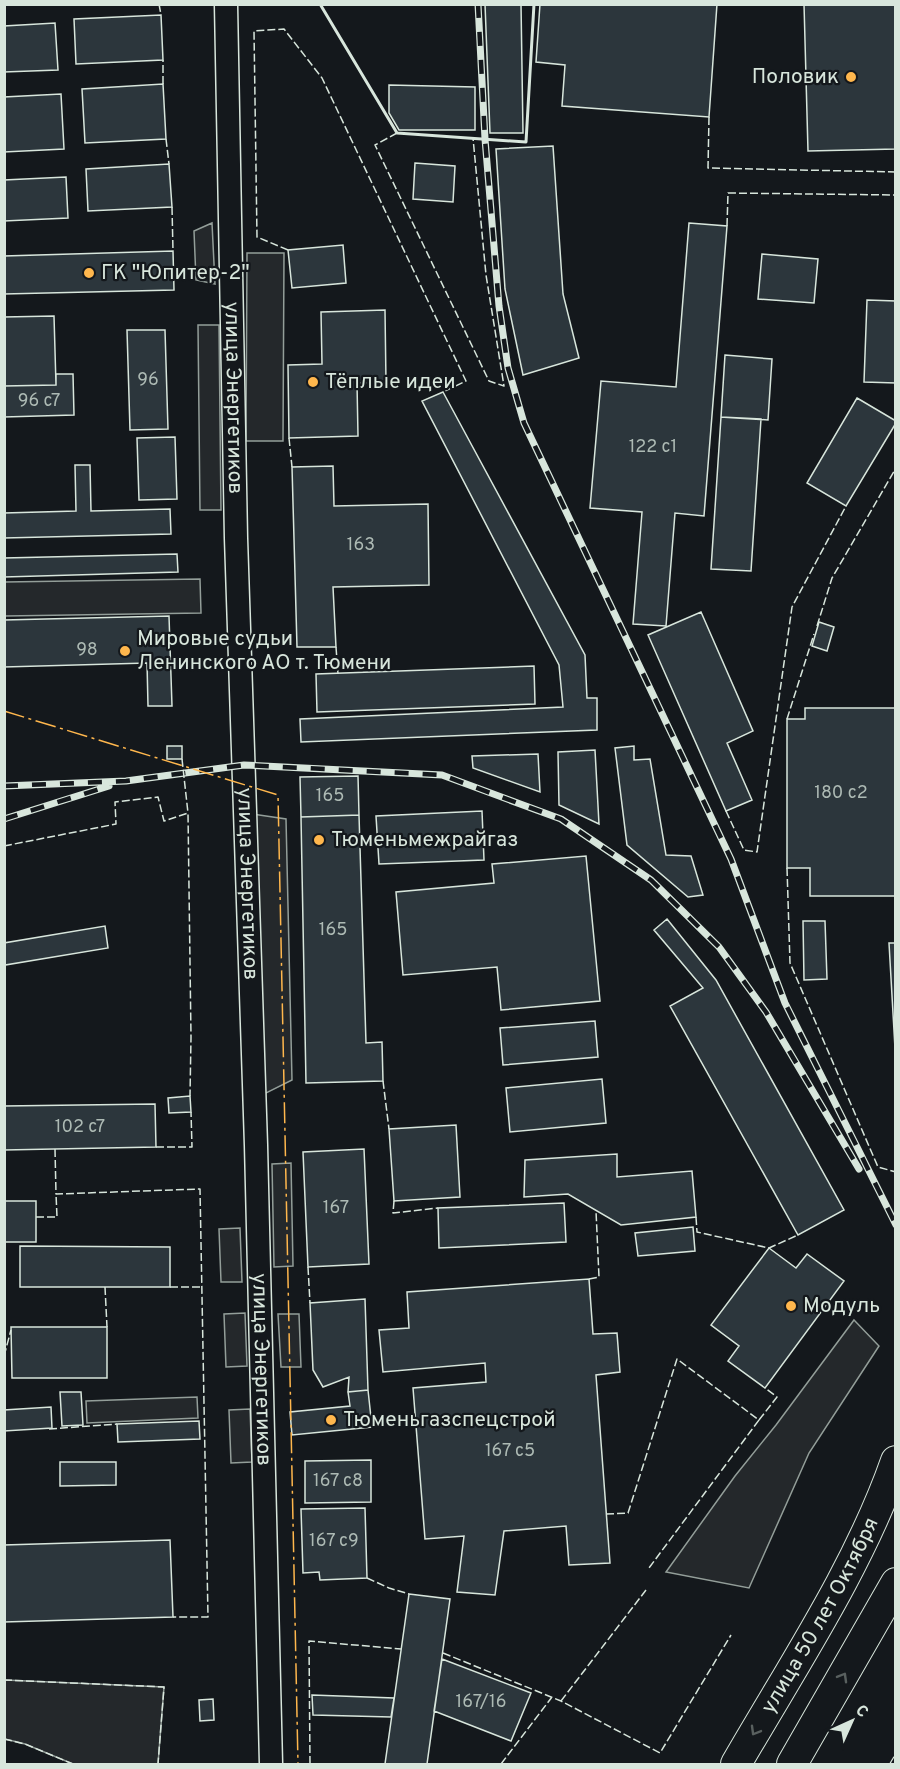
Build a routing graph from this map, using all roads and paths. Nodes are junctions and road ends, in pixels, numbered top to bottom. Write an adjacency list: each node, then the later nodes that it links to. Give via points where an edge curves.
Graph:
1 (226, 4): 4 (street, улица Энергетиков, via 236,538)
2 (896, 1461): 5 (main road, улица 50 лет Октября, one-way to 5, via 847,1571)
3 (896, 1583): 6 (main road, one-way to 3)
4 (271, 1764)
5 (736, 1764)
6 (792, 1764)

